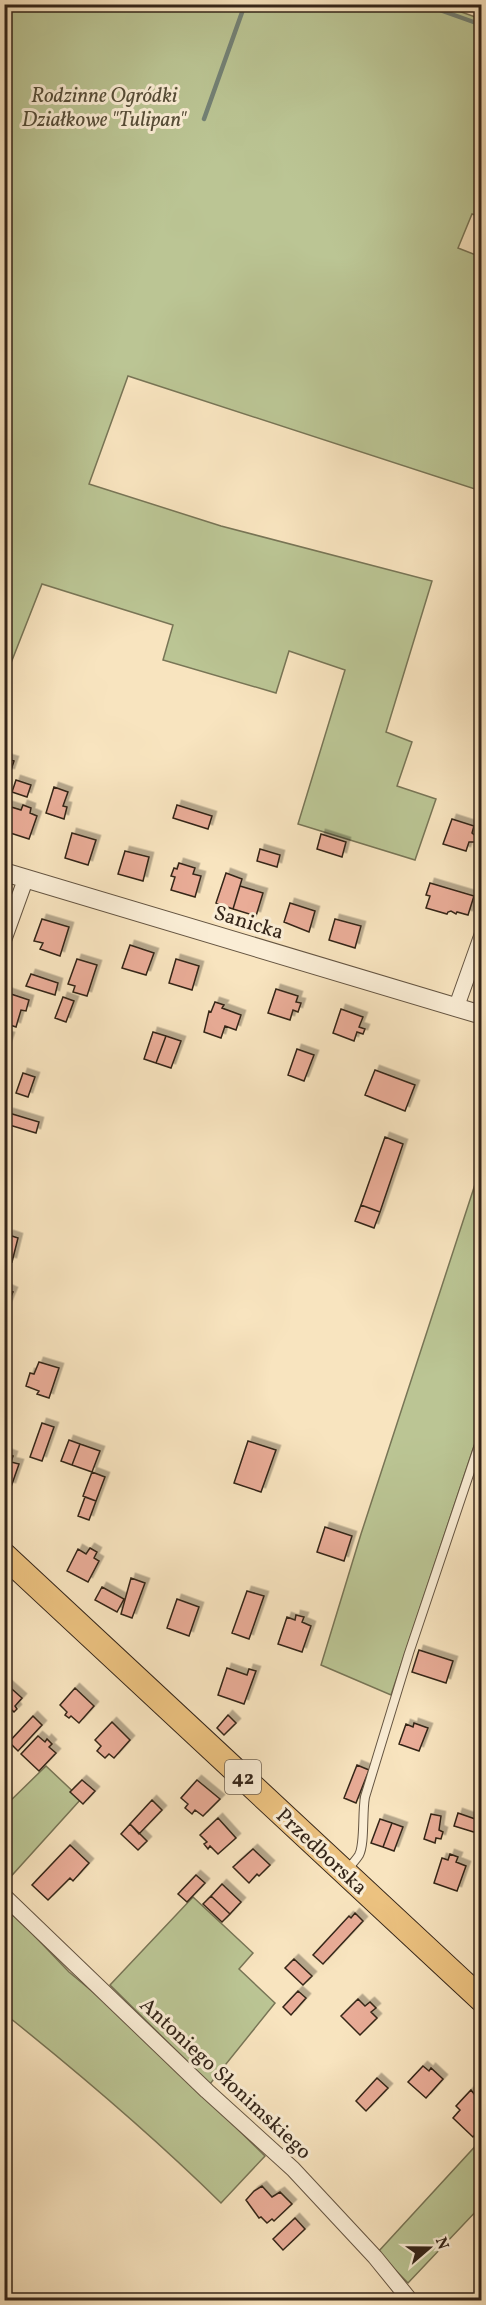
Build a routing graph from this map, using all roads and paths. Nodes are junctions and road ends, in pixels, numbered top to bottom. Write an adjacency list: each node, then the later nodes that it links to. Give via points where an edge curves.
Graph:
1 (4, 872): 2 (street, Sanicka)
2 (26, 878): 4 (street); 5 (street, Sanicka)
3 (482, 934): 5 (street)
4 (4, 939)
5 (456, 1008): 6 (street, Sanicka)
6 (482, 1015)
7 (482, 1436): 9 (lane, via 365,1797 360,1854)
8 (4, 1555): 9 (main road, Przedborska / 42)
9 (345, 1872): 11 (main road, Przedborska / 42)
10 (4, 1896): 12 (street, Antoniego Słonimskiego, via 293,2169 375,2256)
11 (482, 2000)
12 (410, 2301)

